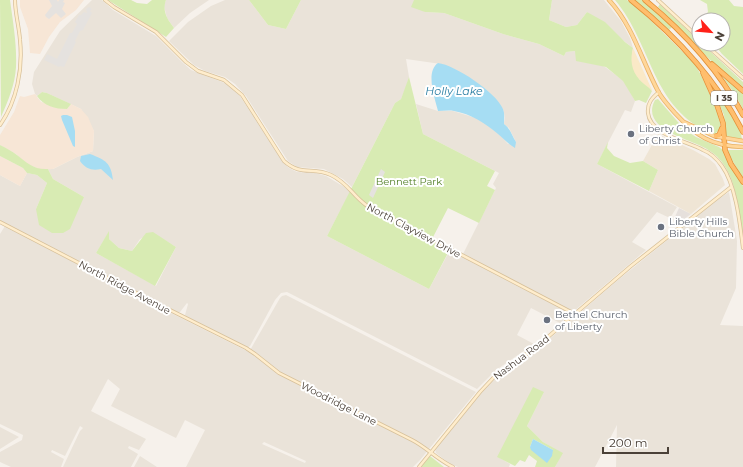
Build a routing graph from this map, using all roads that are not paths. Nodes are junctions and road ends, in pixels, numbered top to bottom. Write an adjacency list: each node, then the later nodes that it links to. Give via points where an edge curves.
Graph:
1 (15, 0): 16 (street, via 20,72 12,103)
2 (106, 0): 28 (street, North Clayview Drive, via 156,32 198,71 234,86 242,94 284,161 291,167 332,176 346,184 366,205)
3 (610, 0): 12 (main road, via 629,28)
4 (631, 0): 10 (highway, I 35)
5 (645, 0): 9 (highway, I 35, via 686,37)
6 (658, 0): 7 (street)
7 (691, 31)
8 (714, 52): 11 (street)
9 (705, 59): 13 (highway); 14 (highway, I 35, via 733,96)
10 (700, 66): 17 (highway, via 716,102); 18 (highway, I 35, via 726,101)
11 (743, 78)
12 (659, 92): 15 (main road); 25 (street, via 650,100 648,108 648,117 653,124 661,132 702,149 712,156 725,171)
13 (743, 92)
14 (743, 115)
15 (684, 122): 19 (main road); 22 (main road, via 702,137)
16 (0, 125)
17 (723, 126): 19 (highway); 20 (highway)
18 (743, 132)
19 (716, 136): 20 (main road)
20 (724, 138): 21 (main road); 22 (highway)
21 (742, 141)
22 (724, 145): 23 (main road); 24 (highway)
23 (743, 147)
24 (743, 182)
25 (731, 187): 27 (street); 28 (street, Nashua Road)
26 (0, 222): 29 (street, North Ridge Avenue)
27 (743, 248)
28 (575, 314): 30 (street, Nashua Road, via 484,387)
29 (250, 350): 30 (street, Woodridge Lane, via 279,374 412,440)
30 (431, 452): 31 (street, Nashua Road); 32 (street, Woodridge Lane)
31 (418, 467)
32 (453, 467)

